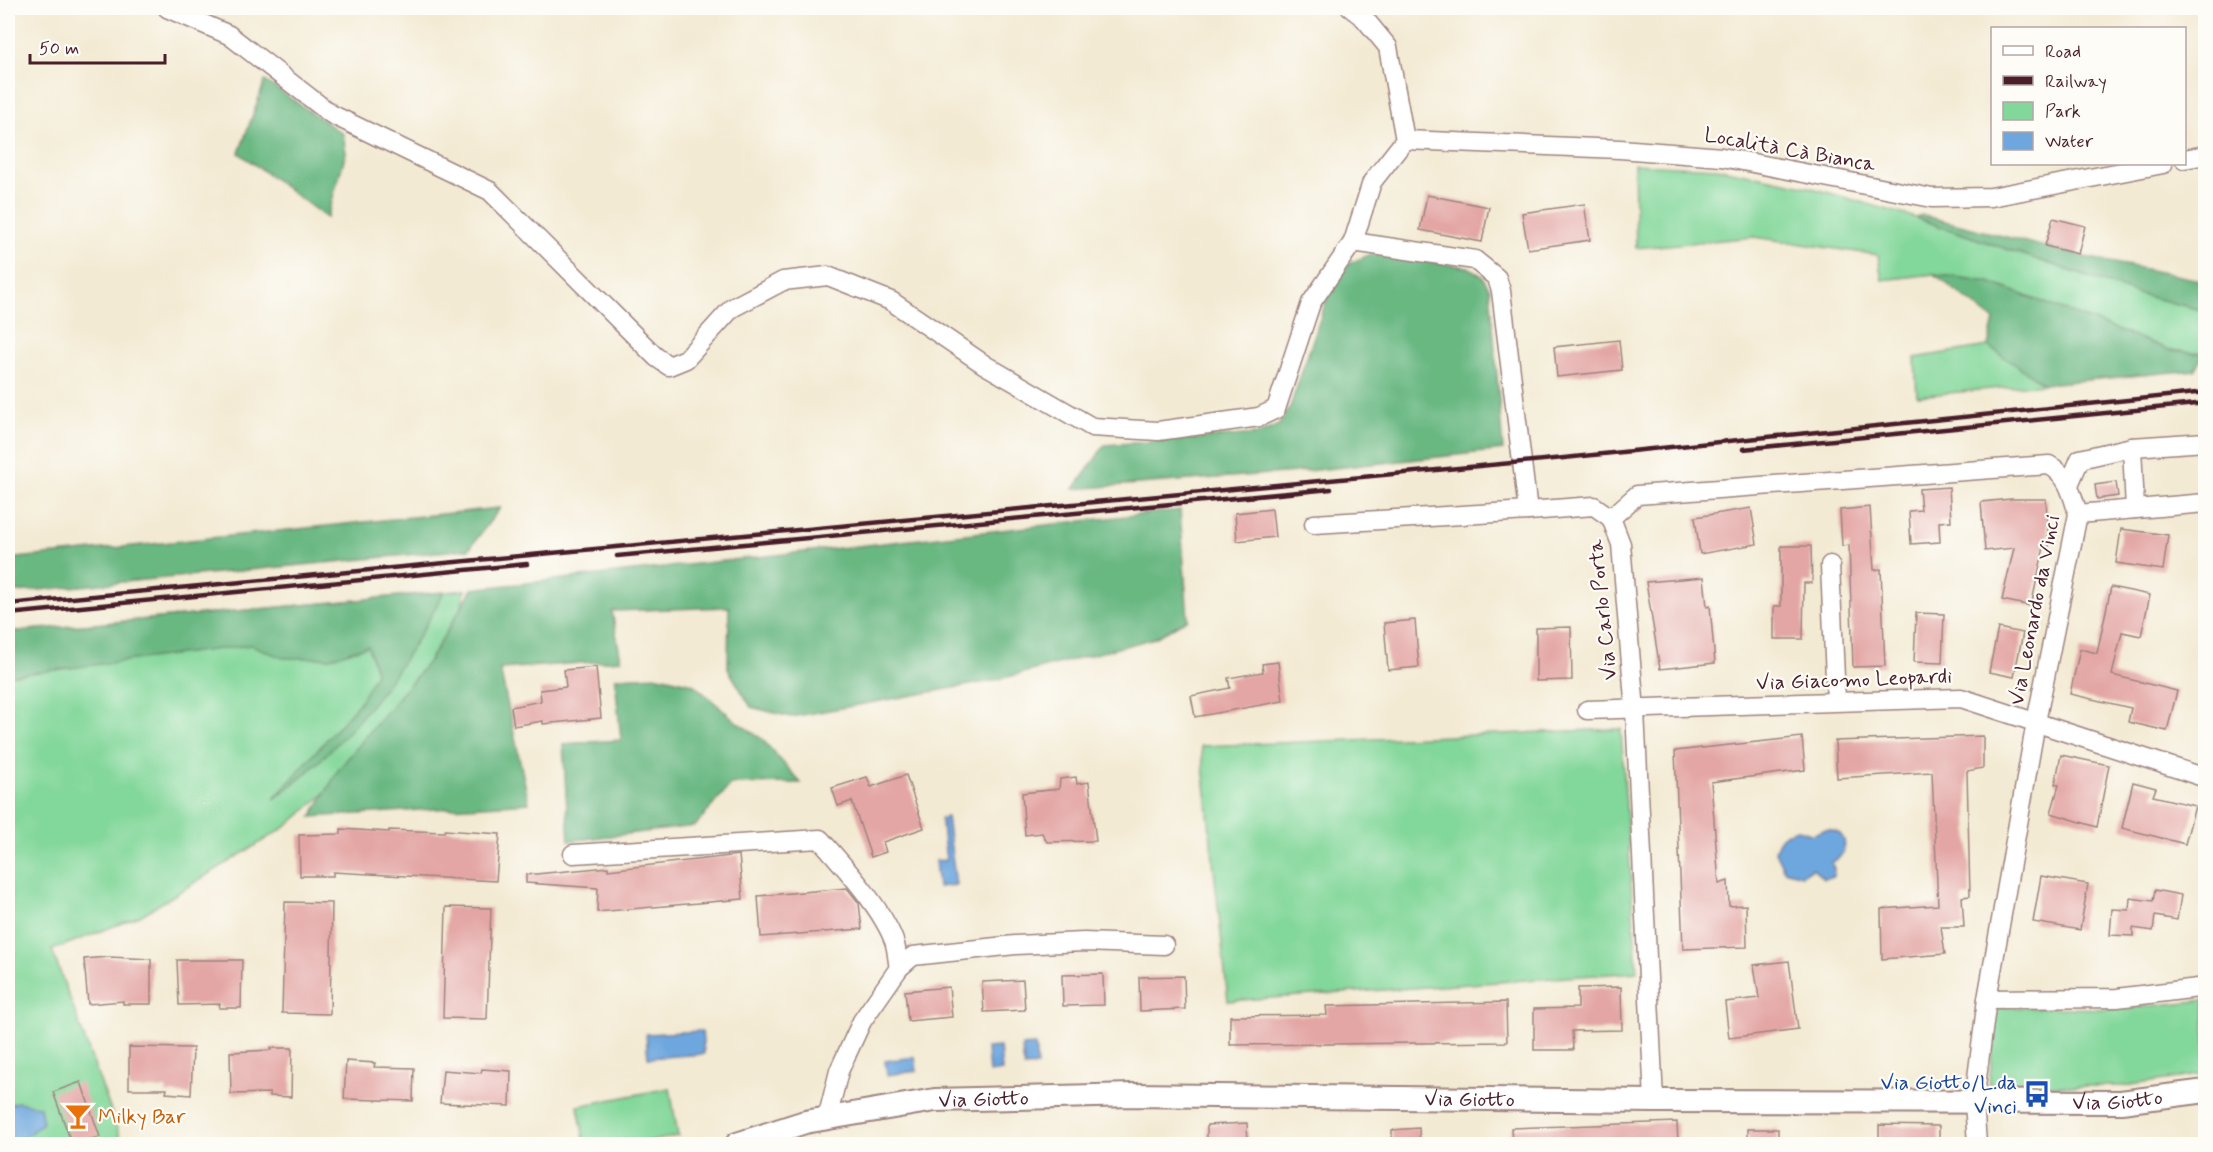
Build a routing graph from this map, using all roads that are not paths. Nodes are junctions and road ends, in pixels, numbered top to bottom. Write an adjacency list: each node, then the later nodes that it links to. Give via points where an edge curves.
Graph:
1 (167, 8): 7 (street, via 229,35 331,114 490,191 669,366 686,359 732,308 783,281 828,276 891,301 985,365 1092,427 1158,431 1258,417 1276,409 1311,303)
2 (1351, 8): 3 (street, via 1365,18 1388,47)
3 (1405, 140): 6 (street, Località Cà Bianca, via 1722,157 1932,198 1991,197); 7 (street, via 1372,182)
4 (2205, 155): 5 (street)
5 (2186, 159)
6 (2158, 165)
7 (1353, 242): 13 (street, via 1475,260 1497,278)
8 (2205, 442): 9 (street)
9 (2132, 447): 10 (street, via 2080,459); 12 (street)
10 (2069, 484): 14 (street, Via Leonardo da Vinci); 15 (street, via 2059,470 2049,465 1636,495)
11 (2205, 504): 12 (street)
12 (2135, 509): 14 (street)
13 (1528, 511): 15 (street, Via Carlo Porta, via 1594,506); 16 (street, Via Carlo Porta)
14 (2078, 514): 21 (street, Via Leonardo da Vinci)
15 (1611, 518): 20 (street, Via Carlo Porta, via 1621,544)
16 (1314, 524)
17 (1830, 565): 18 (street)
18 (1836, 701): 20 (street, Via Giacomo Leopardi); 21 (street, Via Giacomo Leopardi, via 1961,698)
19 (1587, 710): 20 (street, Via Giacomo Leopardi)
20 (1635, 711): 29 (street, Via Carlo Porta)
21 (2036, 722): 22 (street, Via Giacomo Leopardi); 27 (street, Via Leonardo da Vinci)
22 (2205, 778)
23 (573, 854): 25 (street, via 820,839 885,924 894,941)
24 (1164, 945): 25 (street, via 1015,945 913,956)
25 (899, 968): 31 (street, via 862,1021 838,1071)
26 (2205, 987): 27 (street, via 2116,998)
27 (1987, 999): 30 (street, Via Leonardo da Vinci)
28 (2205, 1091): 30 (street, Via Giotto, via 2121,1102)
29 (1654, 1101): 30 (street, Via Giotto); 31 (street, Via Giotto, via 1133,1095 936,1101)
30 (1974, 1101): 33 (street, Via Leonardo da Vinci)
31 (827, 1119): 32 (street, Via Giotto)
32 (737, 1144)
33 (1977, 1144)

